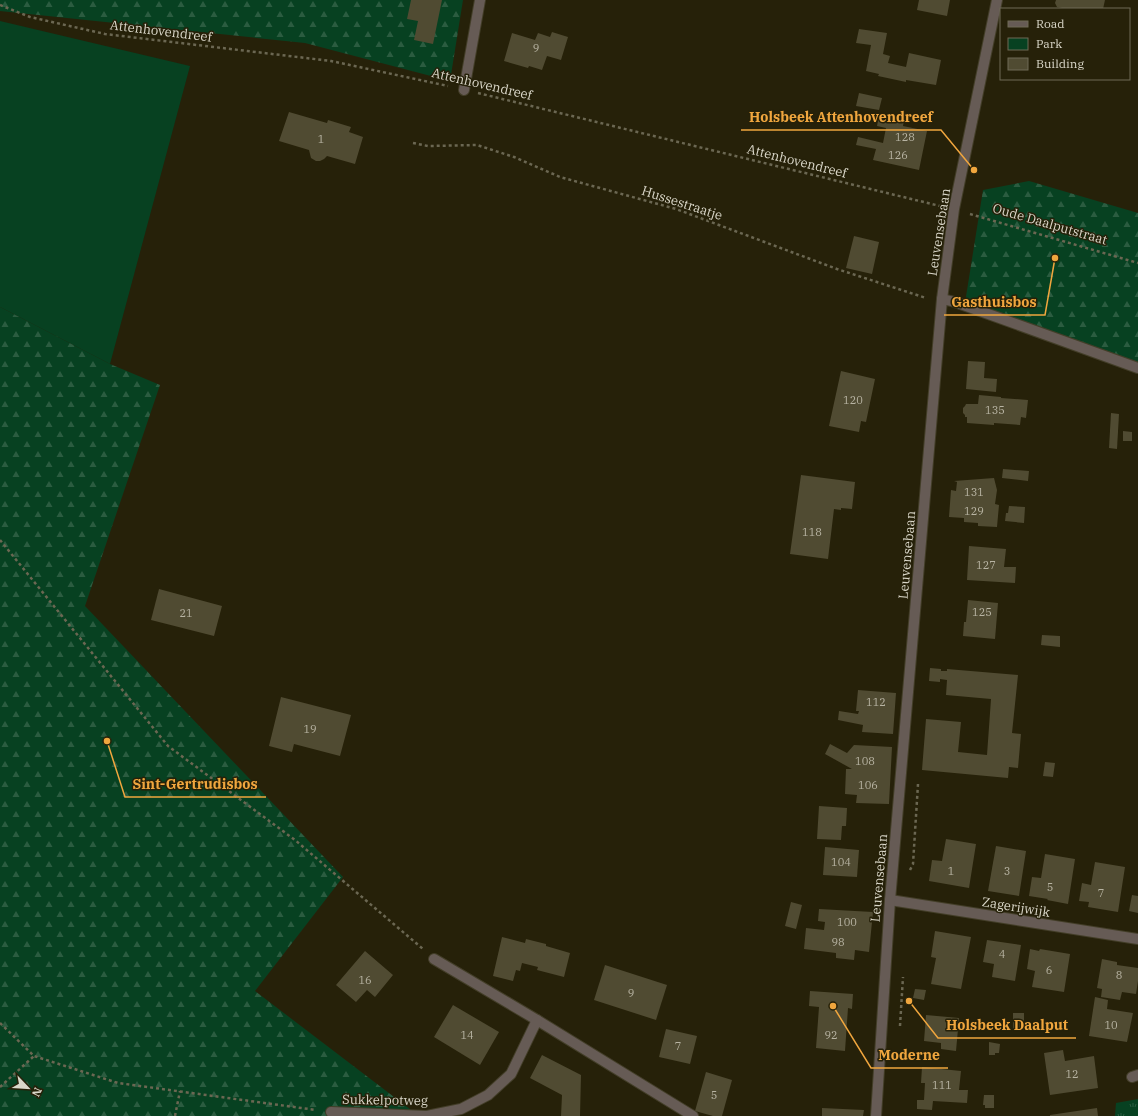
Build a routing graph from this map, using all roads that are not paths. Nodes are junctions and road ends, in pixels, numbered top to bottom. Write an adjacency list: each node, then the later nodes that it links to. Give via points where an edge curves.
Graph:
1 (480, 0): 3 (street)
2 (997, 0): 4 (street, Leuvensebaan, via 954,210)
3 (464, 90)
4 (942, 299): 5 (street); 6 (street, Leuvensebaan)
5 (1138, 368)
6 (890, 900): 7 (street, Zagerijwijk); 12 (street, Leuvensebaan)
7 (1138, 939)
8 (434, 959): 9 (street)
9 (537, 1020): 10 (street, Sukkelpotweg, via 511,1074 488,1095 461,1109 427,1116); 11 (street)
10 (331, 1112)
11 (692, 1116)
12 (876, 1116)

